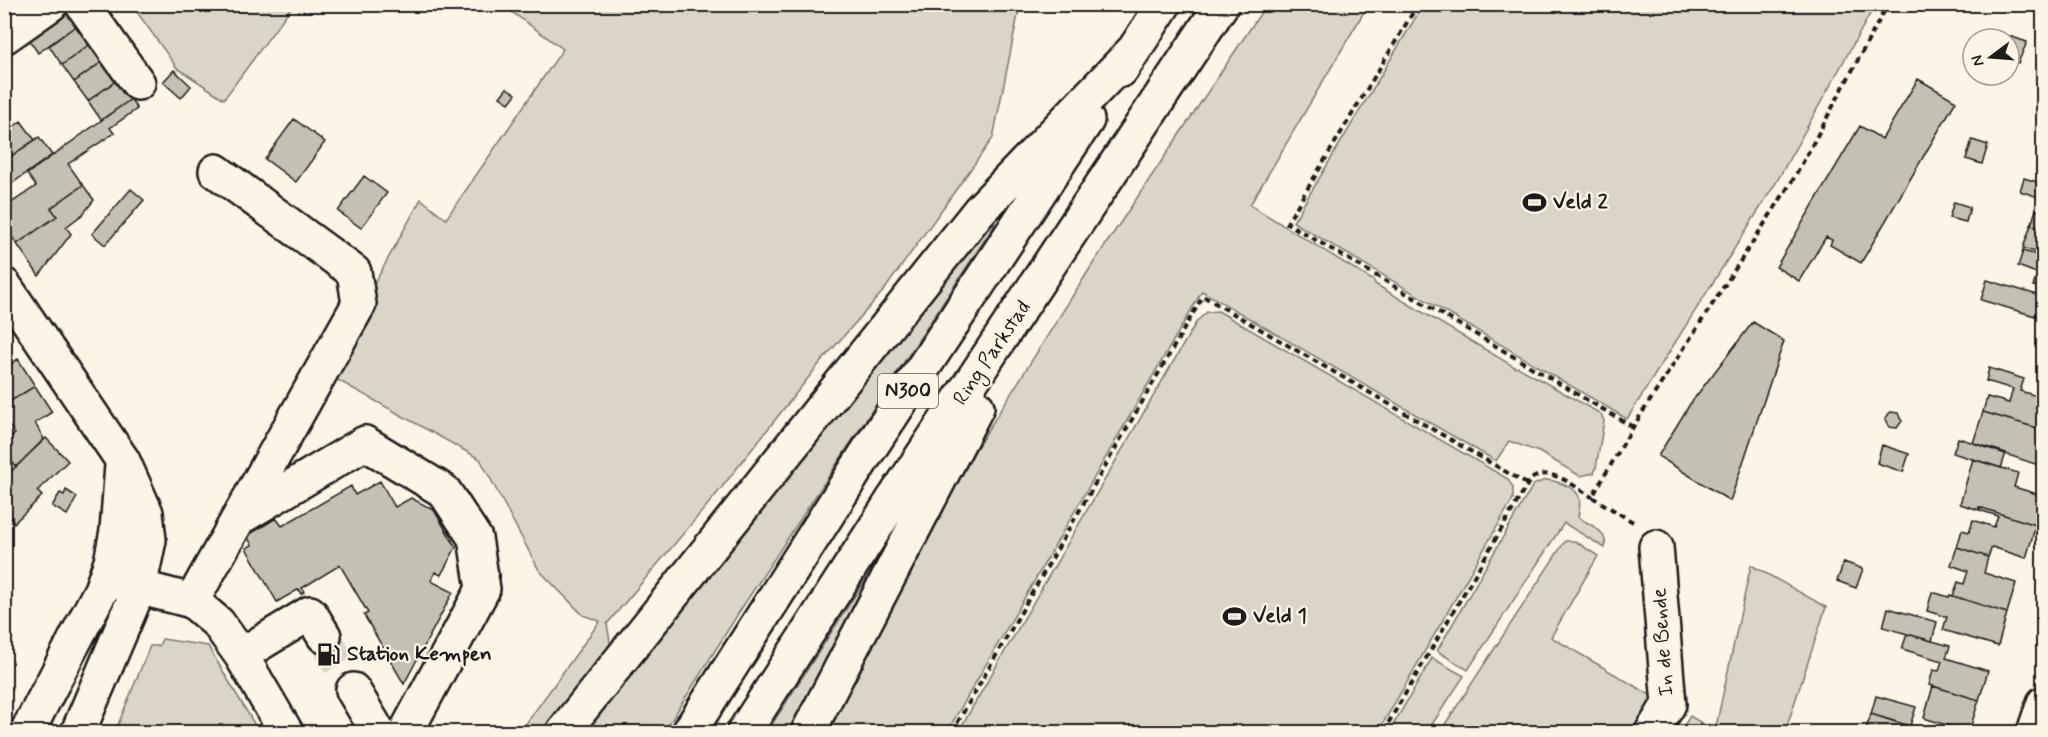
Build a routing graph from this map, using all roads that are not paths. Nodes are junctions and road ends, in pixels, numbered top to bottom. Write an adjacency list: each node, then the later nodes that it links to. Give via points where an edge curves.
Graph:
1 (51, 4): 5 (main road)
2 (82, 4): 7 (main road)
3 (1164, 4): 6 (main road, N300)
4 (1222, 4): 9 (main road, Ring Parkstad / N300)
5 (4, 37)
6 (1132, 52): 26 (main road, N300, via 979,211); 27 (main road, N300, via 864,457)
7 (138, 83)
8 (216, 171): 12 (main road, via 354,272 359,304)
9 (1051, 264): 28 (main road, Ring Parkstad / N300); 29 (main road, N300)
10 (4, 285): 11 (main road)
11 (123, 460): 14 (main road, via 117,531); 15 (main road, via 146,513 149,540)
12 (238, 519): 16 (main road); 25 (main road, via 365,443 444,491 474,538 483,590)
13 (1656, 547): 30 (main road, In de Bende, via 1669,704)
14 (105, 579): 15 (main road); 21 (main road)
15 (139, 588): 16 (main road); 22 (main road)
16 (192, 601): 18 (main road, via 218,623)
17 (324, 636): 18 (main road, via 310,613)
18 (241, 655): 23 (main road)
19 (353, 690): 24 (main road)
20 (2043, 703): 31 (main road)
21 (27, 732)
22 (78, 732)
23 (286, 732)
24 (378, 732)
25 (406, 732)
26 (563, 732)
27 (689, 732)
28 (744, 732)
29 (808, 732)
30 (1652, 732)
31 (2034, 732)

